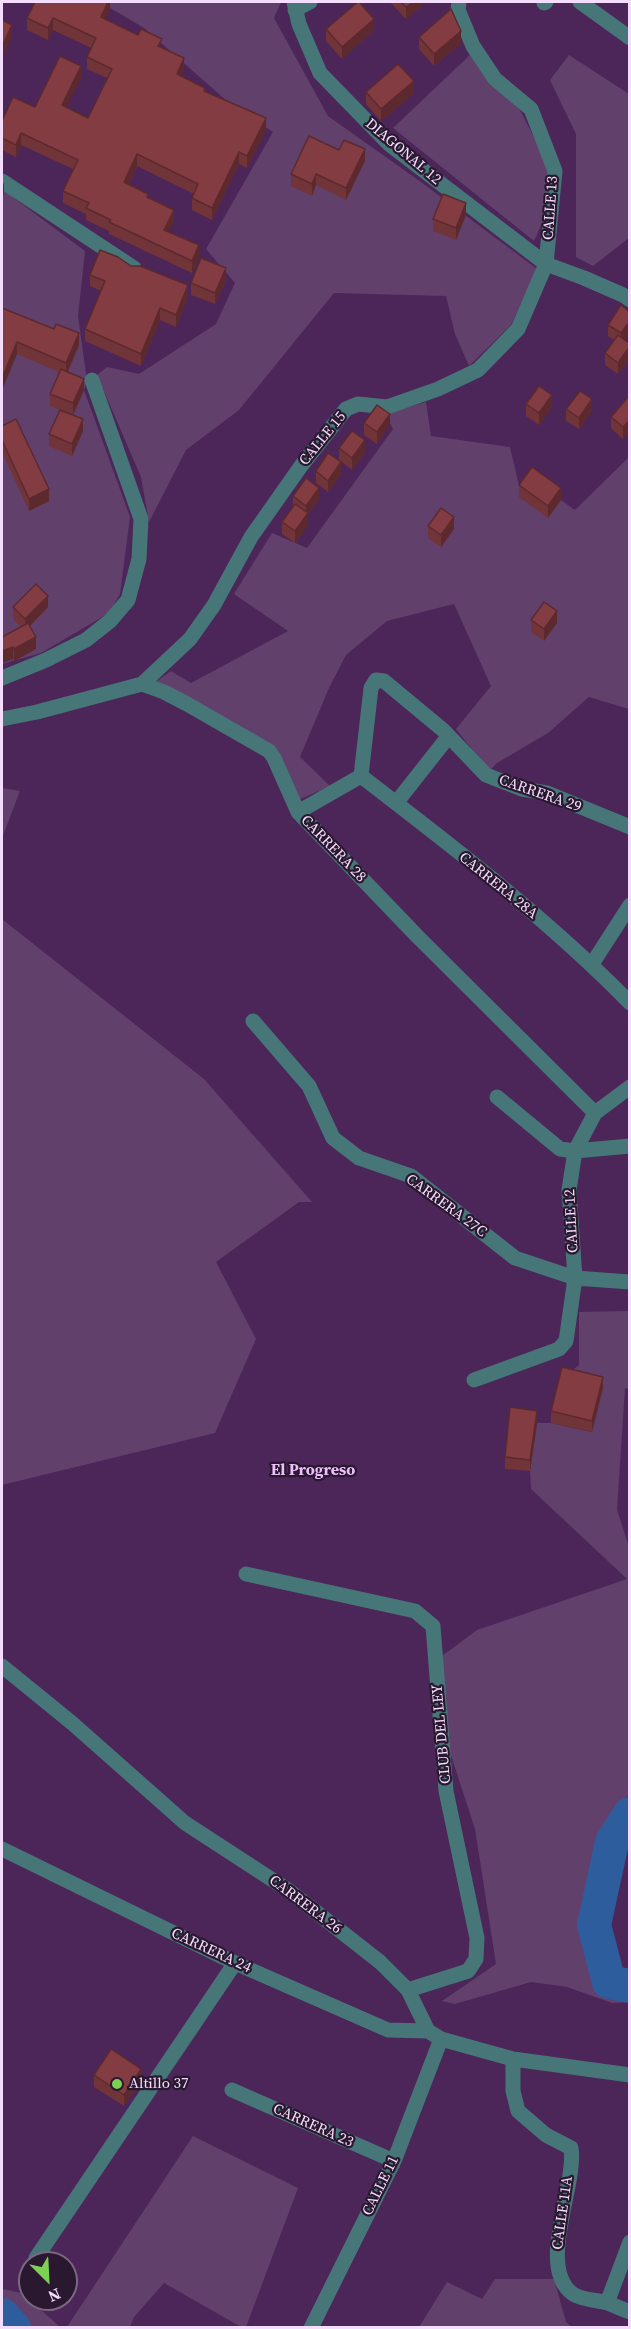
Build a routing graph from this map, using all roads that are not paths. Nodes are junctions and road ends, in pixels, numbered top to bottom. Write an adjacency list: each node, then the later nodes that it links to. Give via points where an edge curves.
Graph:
1 (310, 2): 4 (street)
2 (459, 2): 7 (street, CALLE 13, via 458,10 473,46 495,79 531,109 555,171)
3 (580, 2): 5 (street)
4 (294, 6): 7 (street, DIAGONAL 12, via 320,73 357,113 389,144)
5 (630, 38)
6 (2, 181): 8 (street)
7 (546, 264): 9 (street, DIAGONAL 12); 12 (street, CALLE 15, via 518,329 478,370 387,407 358,404 346,409 251,537 190,639)
8 (136, 269)
9 (630, 300)
10 (92, 380): 11 (street, via 141,519 139,559 128,600 86,640)
11 (2, 678)
12 (142, 684): 13 (street); 17 (street, CARRERA 28, via 179,700 269,751)
13 (2, 719)
14 (448, 737): 15 (street, CARRERA 29, via 384,681 376,680 371,688); 16 (street); 18 (street, CARRERA 29, via 486,775 522,789 547,792)
15 (361, 776): 16 (street, CARRERA 28A); 17 (street)
16 (396, 803): 20 (street, CARRERA 28A)
17 (298, 812): 25 (street, CARRERA 28)
18 (630, 827)
19 (630, 905): 20 (street)
20 (592, 964): 21 (street, CARRERA 28A)
21 (630, 1003)
22 (253, 1021): 28 (street, CARRERA 27C, via 309,1086 333,1138 358,1158 411,1176 515,1258)
23 (630, 1087): 25 (street, CALLE 12)
24 (497, 1097): 27 (street, via 560,1149)
25 (596, 1113): 27 (street, CALLE 12)
26 (630, 1146): 27 (street)
27 (575, 1151): 28 (street, CALLE 12, via 569,1190)
28 (575, 1278): 29 (street, CARRERA 27C); 30 (street, CALLE 12, via 566,1341 559,1349)
29 (630, 1282)
30 (474, 1380)
31 (246, 1574): 35 (street, CLUB DEL LEY, via 415,1611 433,1626 446,1791 477,1938 476,1959 468,1971)
32 (2, 1666): 35 (street, CARRERA 26, via 185,1823 288,1890 380,1962)
33 (2, 1849): 34 (street, CARRERA 24)
34 (236, 1963): 36 (street, CARRERA 24, via 388,2030); 42 (street)
35 (408, 1990): 36 (street, CARRERA 26)
36 (435, 2035): 37 (street); 40 (street, CALLE 11)
37 (513, 2059): 38 (street); 43 (street, CALLE 11A, via 513,2091 518,2110 546,2135 571,2148 556,2262 560,2279 573,2295)
38 (630, 2074)
39 (232, 2090): 40 (street, CARRERA 23)
40 (394, 2161): 45 (street, CALLE 11)
41 (630, 2242): 43 (street)
42 (41, 2251)
43 (607, 2303): 44 (street)
44 (630, 2312)
45 (311, 2328)

